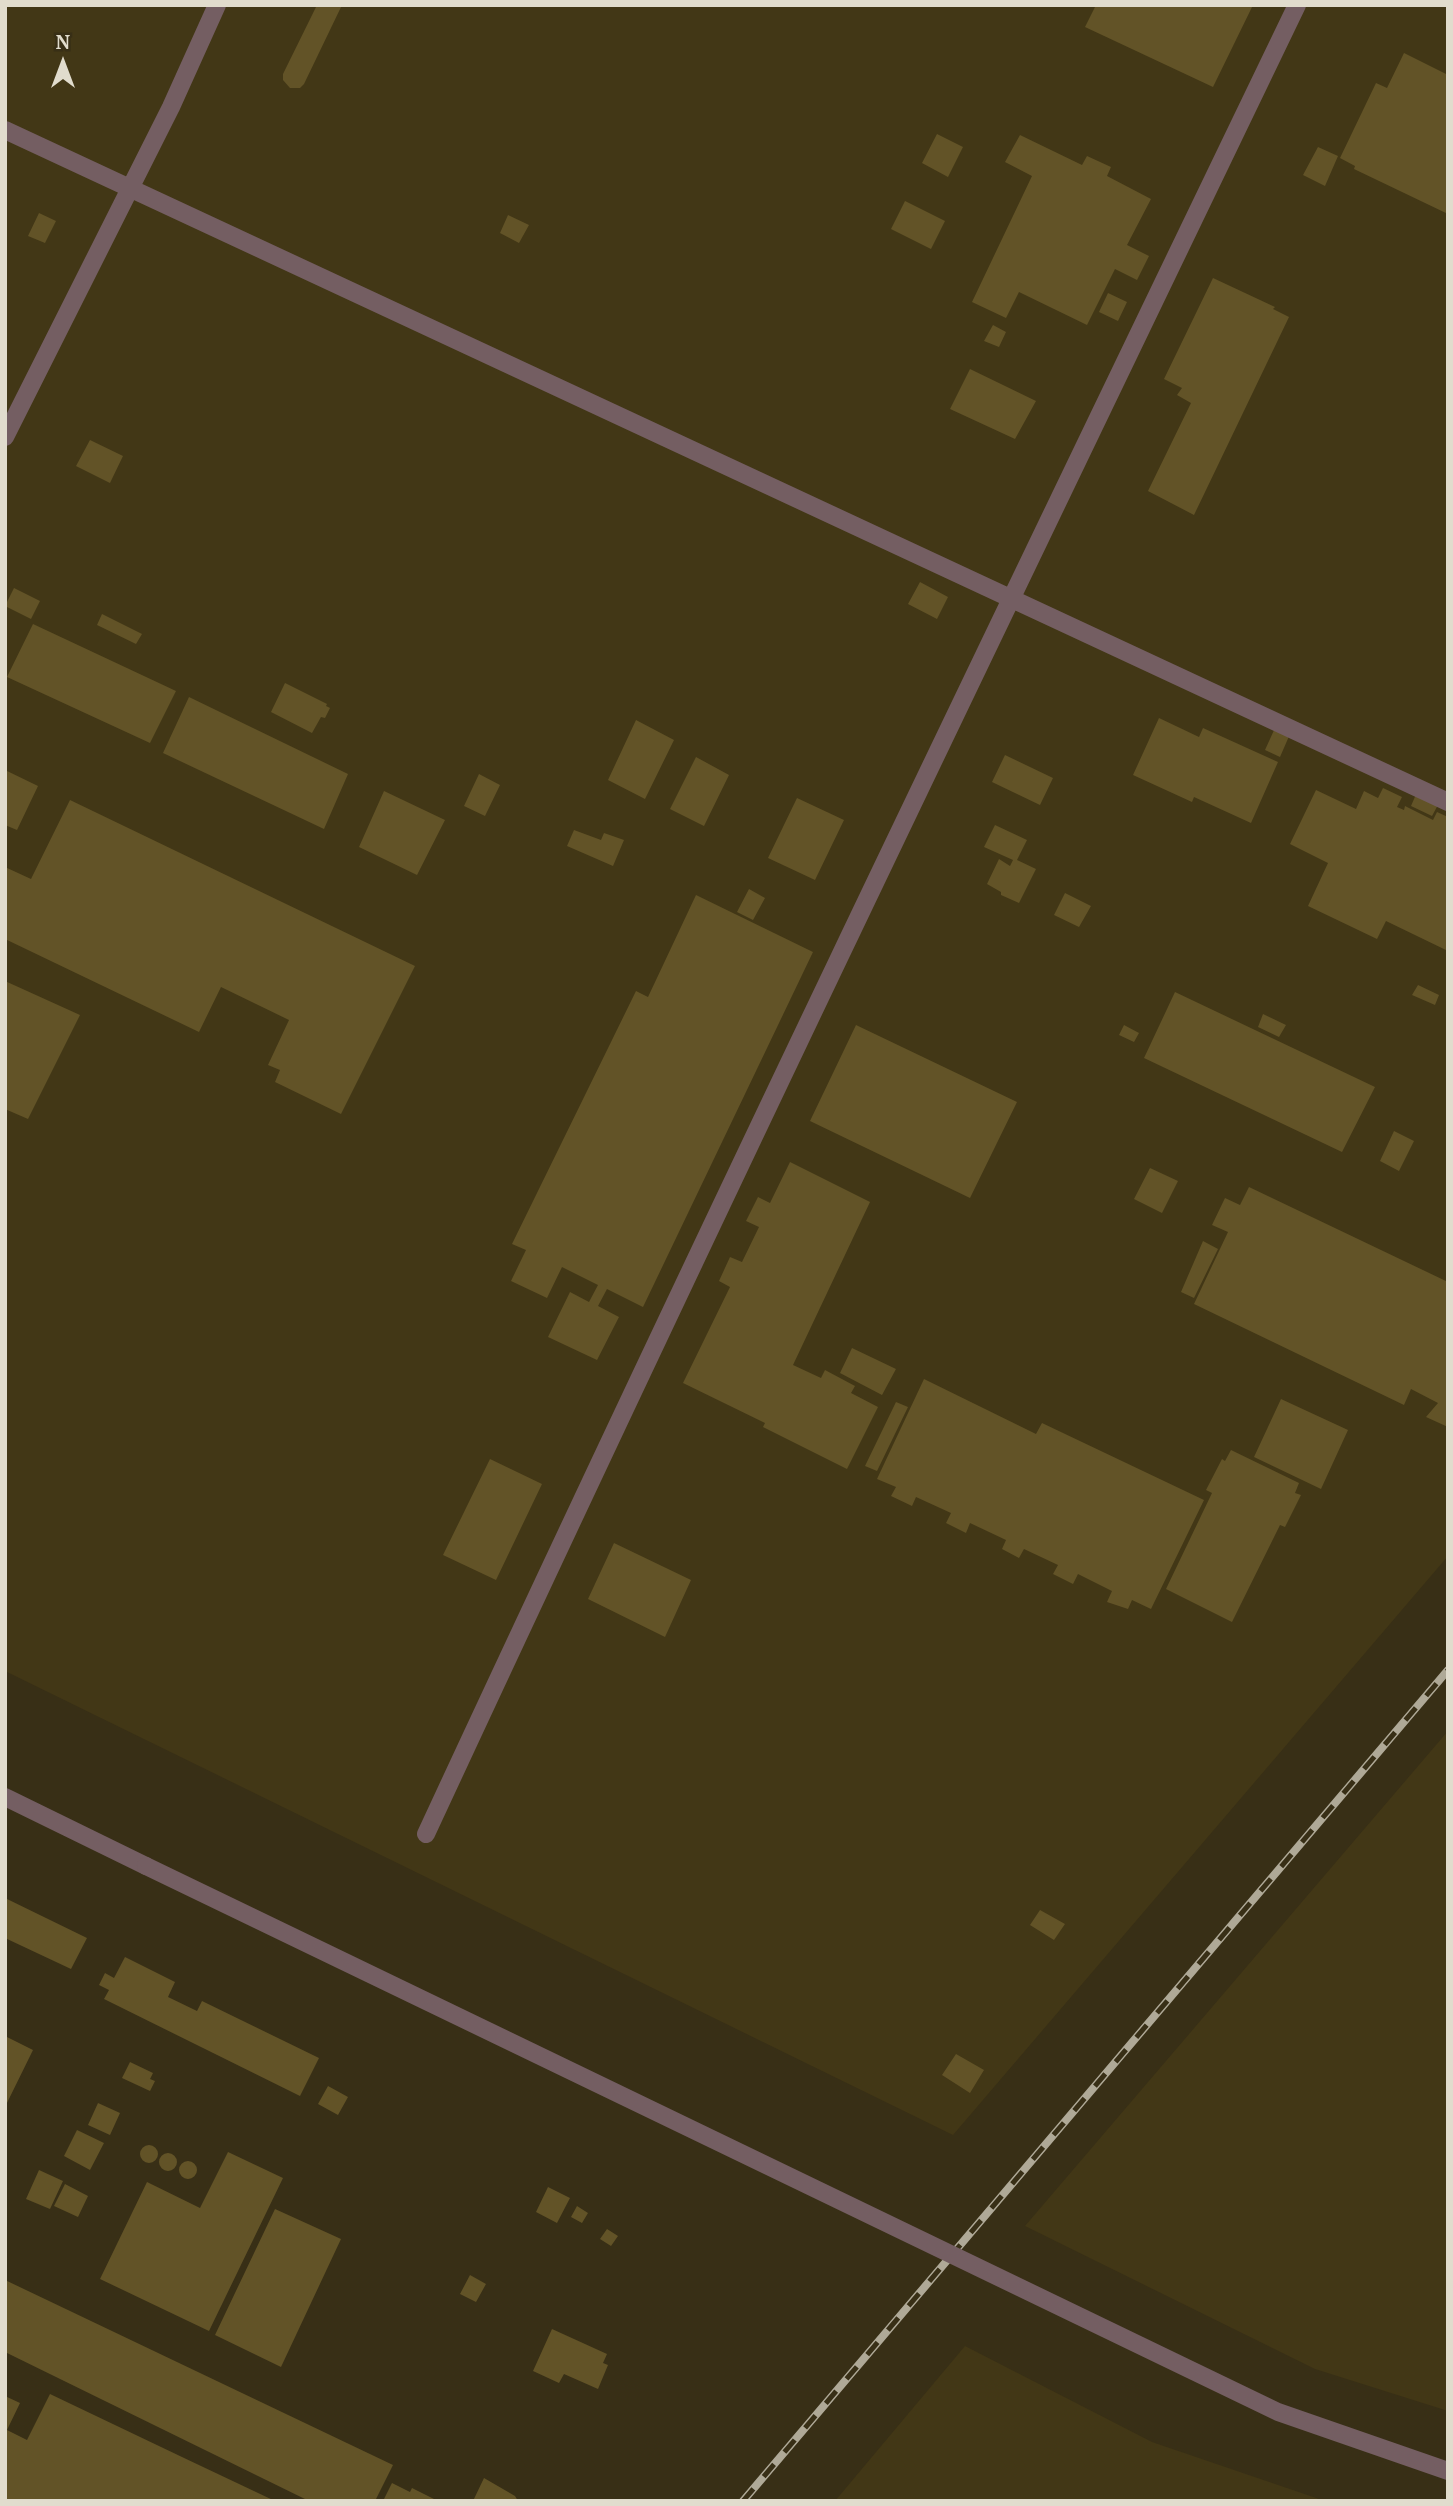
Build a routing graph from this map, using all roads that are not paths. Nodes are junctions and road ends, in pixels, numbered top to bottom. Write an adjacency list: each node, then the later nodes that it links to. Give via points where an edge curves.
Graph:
1 (217, 5): 4 (street)
2 (1297, 5): 6 (street)
3 (5, 130): 4 (street)
4 (130, 188): 5 (street); 6 (street)
5 (5, 437)
6 (1011, 598): 7 (street); 9 (street)
7 (1448, 802)
8 (5, 1797): 10 (street, bridge, via 1278,2412)
9 (426, 1834)
10 (1448, 2471)

